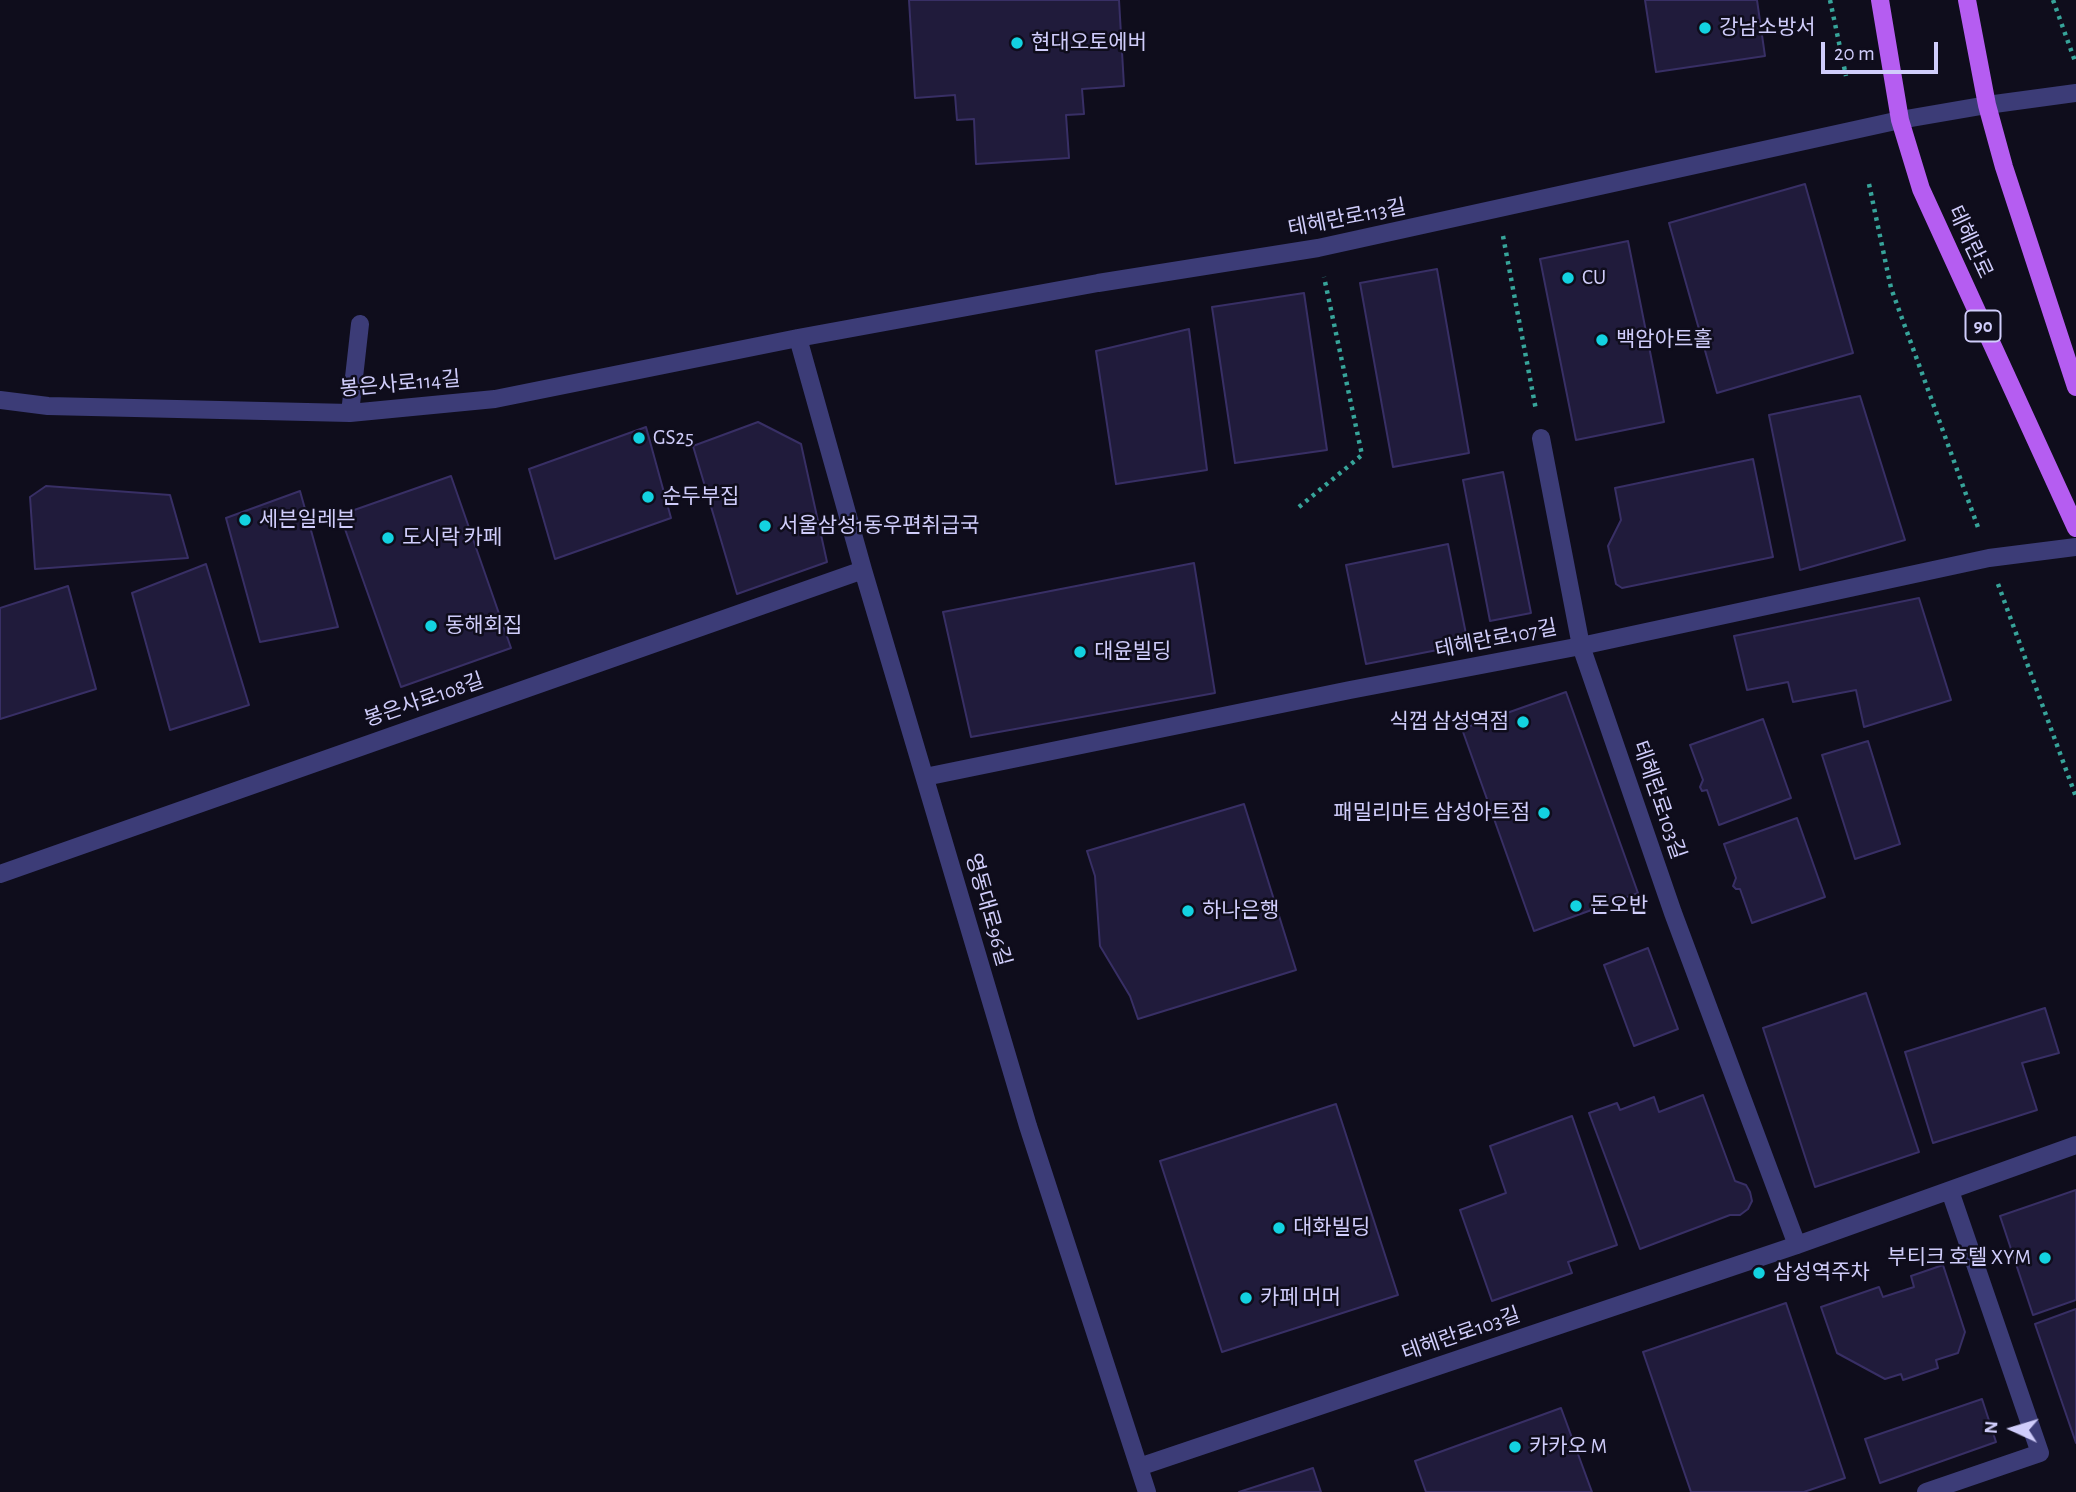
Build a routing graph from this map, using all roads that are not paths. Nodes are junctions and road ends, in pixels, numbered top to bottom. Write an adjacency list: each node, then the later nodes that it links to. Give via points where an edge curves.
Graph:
1 (1880, 0): 5 (main road, 테헤란로 / 90)
2 (1967, 0): 4 (main road)
3 (2076, 93): 4 (street, 테헤란로113길)
4 (1987, 105): 5 (street, 테헤란로113길); 8 (main road)
5 (1900, 120): 7 (street, 테헤란로113길, via 1318,248); 12 (main road, 테헤란로 / 90, via 1921,189)
6 (360, 324): 10 (street)
7 (798, 338): 10 (street, 봉은사로114길, via 495,399); 14 (street, 영동대로96길)
8 (2076, 387)
9 (0, 400): 10 (street, 봉은사로114길, via 48,406)
10 (350, 414)
11 (1541, 438): 15 (street, 테헤란로103길)
12 (2076, 528)
13 (2076, 547): 15 (street, 테헤란로107길, via 1989,558)
14 (863, 570): 16 (street, 영동대로96길); 17 (street, 봉은사로108길)
15 (1581, 646): 16 (street, 테헤란로107길); 20 (street, 테헤란로103길, via 1673,913)
16 (925, 777): 21 (street, 영동대로96길, via 1028,1126)
17 (0, 874)
18 (2076, 1146): 19 (street, 테헤란로103길)
19 (1950, 1191): 20 (street, 테헤란로103길); 23 (street, via 2040,1453)
20 (1797, 1245): 21 (street, 테헤란로103길)
21 (1139, 1467): 22 (street, 영동대로96길)
22 (1147, 1492)
23 (1926, 1492)

